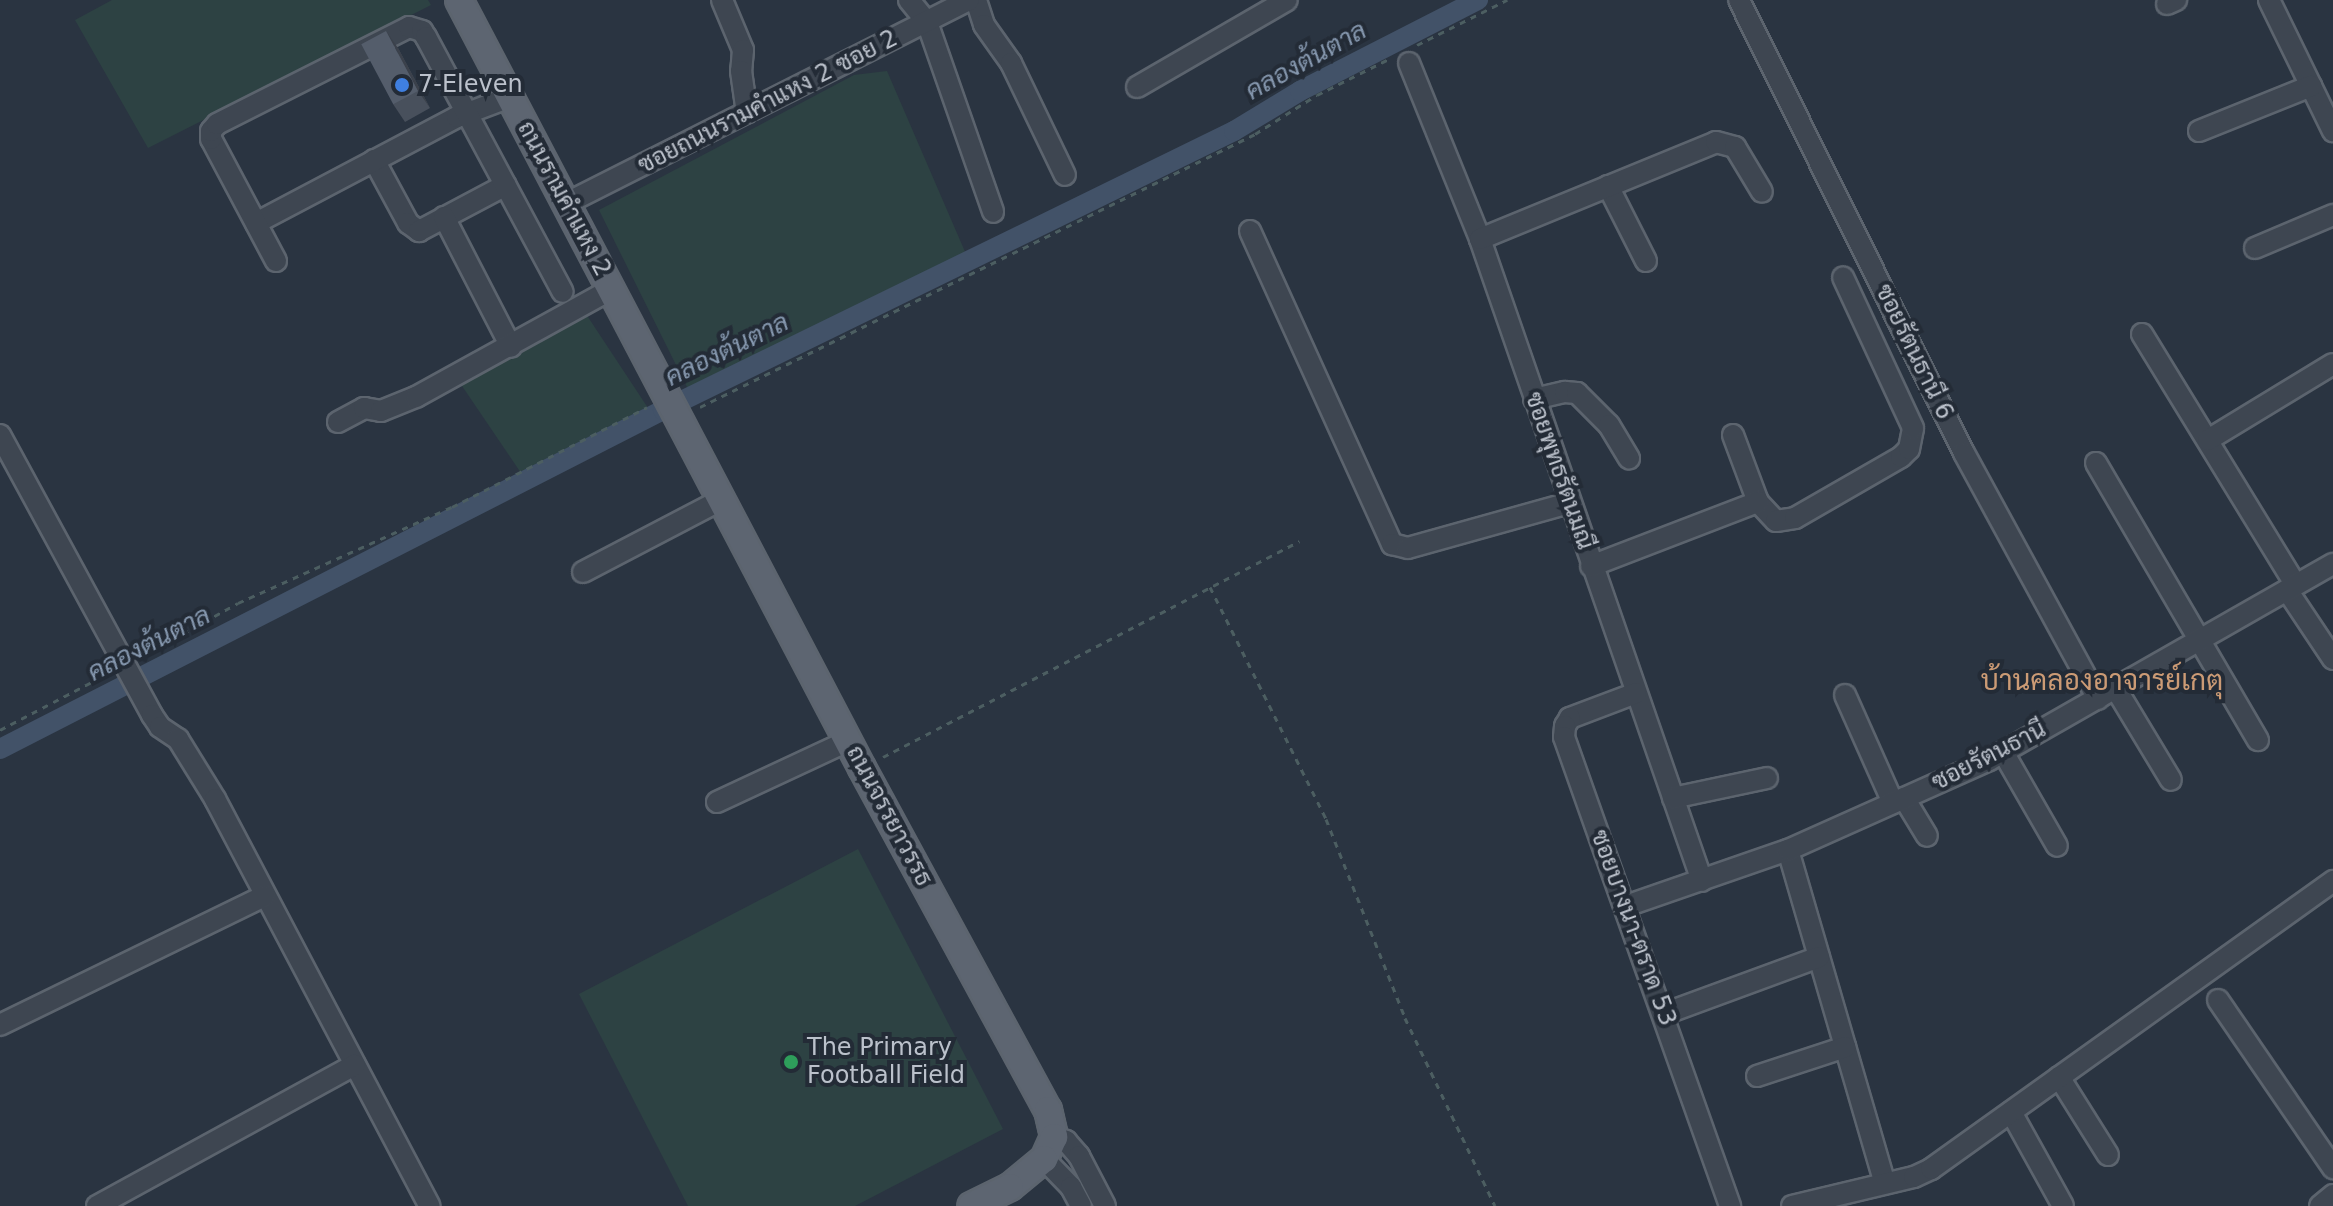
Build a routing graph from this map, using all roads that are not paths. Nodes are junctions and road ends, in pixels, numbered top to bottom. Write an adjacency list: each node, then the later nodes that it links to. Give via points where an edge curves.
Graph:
1 (459, 0): 13 (main road, ถนนรามคำแหง 2)
2 (722, 0): 15 (street, via 743,50)
3 (909, 0): 9 (street)
4 (969, 0): 9 (street, ซอยถนนรามคำแหง 2 ซอย 2)
5 (976, 0): 19 (street, via 984,25 1011,63)
6 (1287, 0): 12 (street)
7 (1739, 0): 57 (street, ซอยรัตนธานี 6, via 1964,453)
8 (2269, 0): 11 (street)
9 (927, 22): 15 (street, ซอยถนนรามคำแหง 2 ซอย 2); 24 (street)
10 (1406, 56): 29 (street, ซอยพุทธรัตนมณี)
11 (2311, 86): 16 (street); 17 (street)
12 (1137, 87)
13 (510, 97): 14 (street); 23 (main road, ถนนรามคำแหง 2)
14 (467, 113): 18 (street); 20 (street); 27 (street, via 422,31 409,27 217,124 211,139)
15 (747, 113): 23 (street, ซอยถนนรามคำแหง 2 ซอย 2)
16 (2199, 131)
17 (2333, 131)
18 (374, 160): 26 (street, via 408,223 419,231); 27 (street)
19 (1065, 175)
20 (506, 185): 26 (street); 35 (street)
21 (1608, 186): 22 (street, via 1726,142 1735,147); 29 (street); 32 (street)
22 (1762, 192)
23 (567, 203): 34 (main road, ถนนรามคำแหง 2)
24 (993, 212)
25 (2333, 215): 30 (street)
26 (444, 217): 37 (street)
27 (256, 223): 31 (street)
28 (1250, 231): 49 (street, via 1392,544 1408,548)
29 (1480, 239): 39 (street, ซอยพุทธรัตนมณี)
30 (2255, 248)
31 (276, 261)
32 (1646, 261)
33 (1843, 277): 48 (street, via 1908,414 1913,439 1901,457 1795,518 1776,521)
34 (612, 289): 37 (street); 40 (main road, ถนนรามคำแหง 2)
35 (563, 292)
36 (2142, 334): 44 (street)
37 (511, 347): 41 (street, via 416,397 381,411 364,408)
38 (2331, 369): 44 (street)
39 (1534, 399): 45 (street, via 1577,393 1609,425); 49 (street, ซอยพุทธรัตนมณี)
40 (673, 406): 47 (main road, ถนนจรรยาวรรธ)
41 (338, 422)
42 (0, 435): 72 (street, via 152,715 178,739)
43 (1733, 435): 48 (street)
44 (2208, 440): 53 (street)
45 (1629, 458)
46 (2096, 463): 54 (street)
47 (721, 500): 52 (street); 60 (main road, ถนนจรรยาวรรธ)
48 (1758, 502): 51 (street)
49 (1569, 503): 51 (street, ซอยพุทธรัตนมณี)
50 (2333, 564): 53 (street, ซอยรัตนธานี)
51 (1591, 566): 56 (street, ซอยพุทธรัตนมณี)
52 (583, 572)
53 (2291, 588): 54 (street, ซอยรัตนธานี); 55 (street)
54 (2198, 642): 57 (street, ซอยรัตนธานี); 59 (street)
55 (2333, 659)
56 (1636, 693): 64 (street, ซอยพุทธรัตนมณี); 73 (street, ซอยบางนา-ตราด 53, via 1570,718 1564,737)
57 (2107, 694): 61 (street, ซอยรัตนธานี); 63 (street, ซอยรัตนธานี 6)
58 (1845, 695): 65 (street)
59 (2258, 740)
60 (848, 741): 66 (street); 83 (main road, ถนนจรรยาวรรธ, via 1048,1110)
61 (2003, 752): 65 (street, ซอยรัตนธานี); 68 (street)
62 (1767, 778): 64 (street)
63 (2171, 780)
64 (1673, 798): 70 (street, ซอยพุทธรัตนมณี)
65 (1898, 801): 67 (street); 69 (street, ซอยรัตนธานี)
66 (717, 802)
67 (1927, 836)
68 (2057, 846)
69 (1788, 850): 70 (street, ซอยรัตนธานี); 74 (street)
70 (1702, 881): 73 (street, ซอยรัตนธานี)
71 (2333, 881): 81 (street)
72 (265, 896): 77 (street); 79 (street)
73 (1626, 906): 76 (street, ซอยบางนา-ตราด 53)
74 (1819, 957): 76 (street); 78 (street)
75 (2218, 1000): 85 (street)
76 (1664, 1014): 93 (street, ซอยบางนา-ตราด 53)
77 (0, 1025)
78 (1845, 1047): 80 (street); 86 (street)
79 (355, 1065): 88 (street); 89 (street)
80 (1757, 1076)
81 (2059, 1077): 82 (street); 84 (street)
82 (2011, 1112): 86 (street, via 1931,1169); 95 (street)
83 (1049, 1148): 90 (main road, via 1010,1187); 91 (street); 92 (street, via 1066,1141)
84 (2108, 1155)
85 (2330, 1158)
86 (1885, 1183): 94 (street)
87 (2333, 1195): 96 (street)
88 (97, 1206)
89 (430, 1206)
90 (971, 1206)
91 (1081, 1206)
92 (1105, 1206)
93 (1730, 1206)
94 (1792, 1206)
95 (2063, 1206)
96 (2320, 1206)

